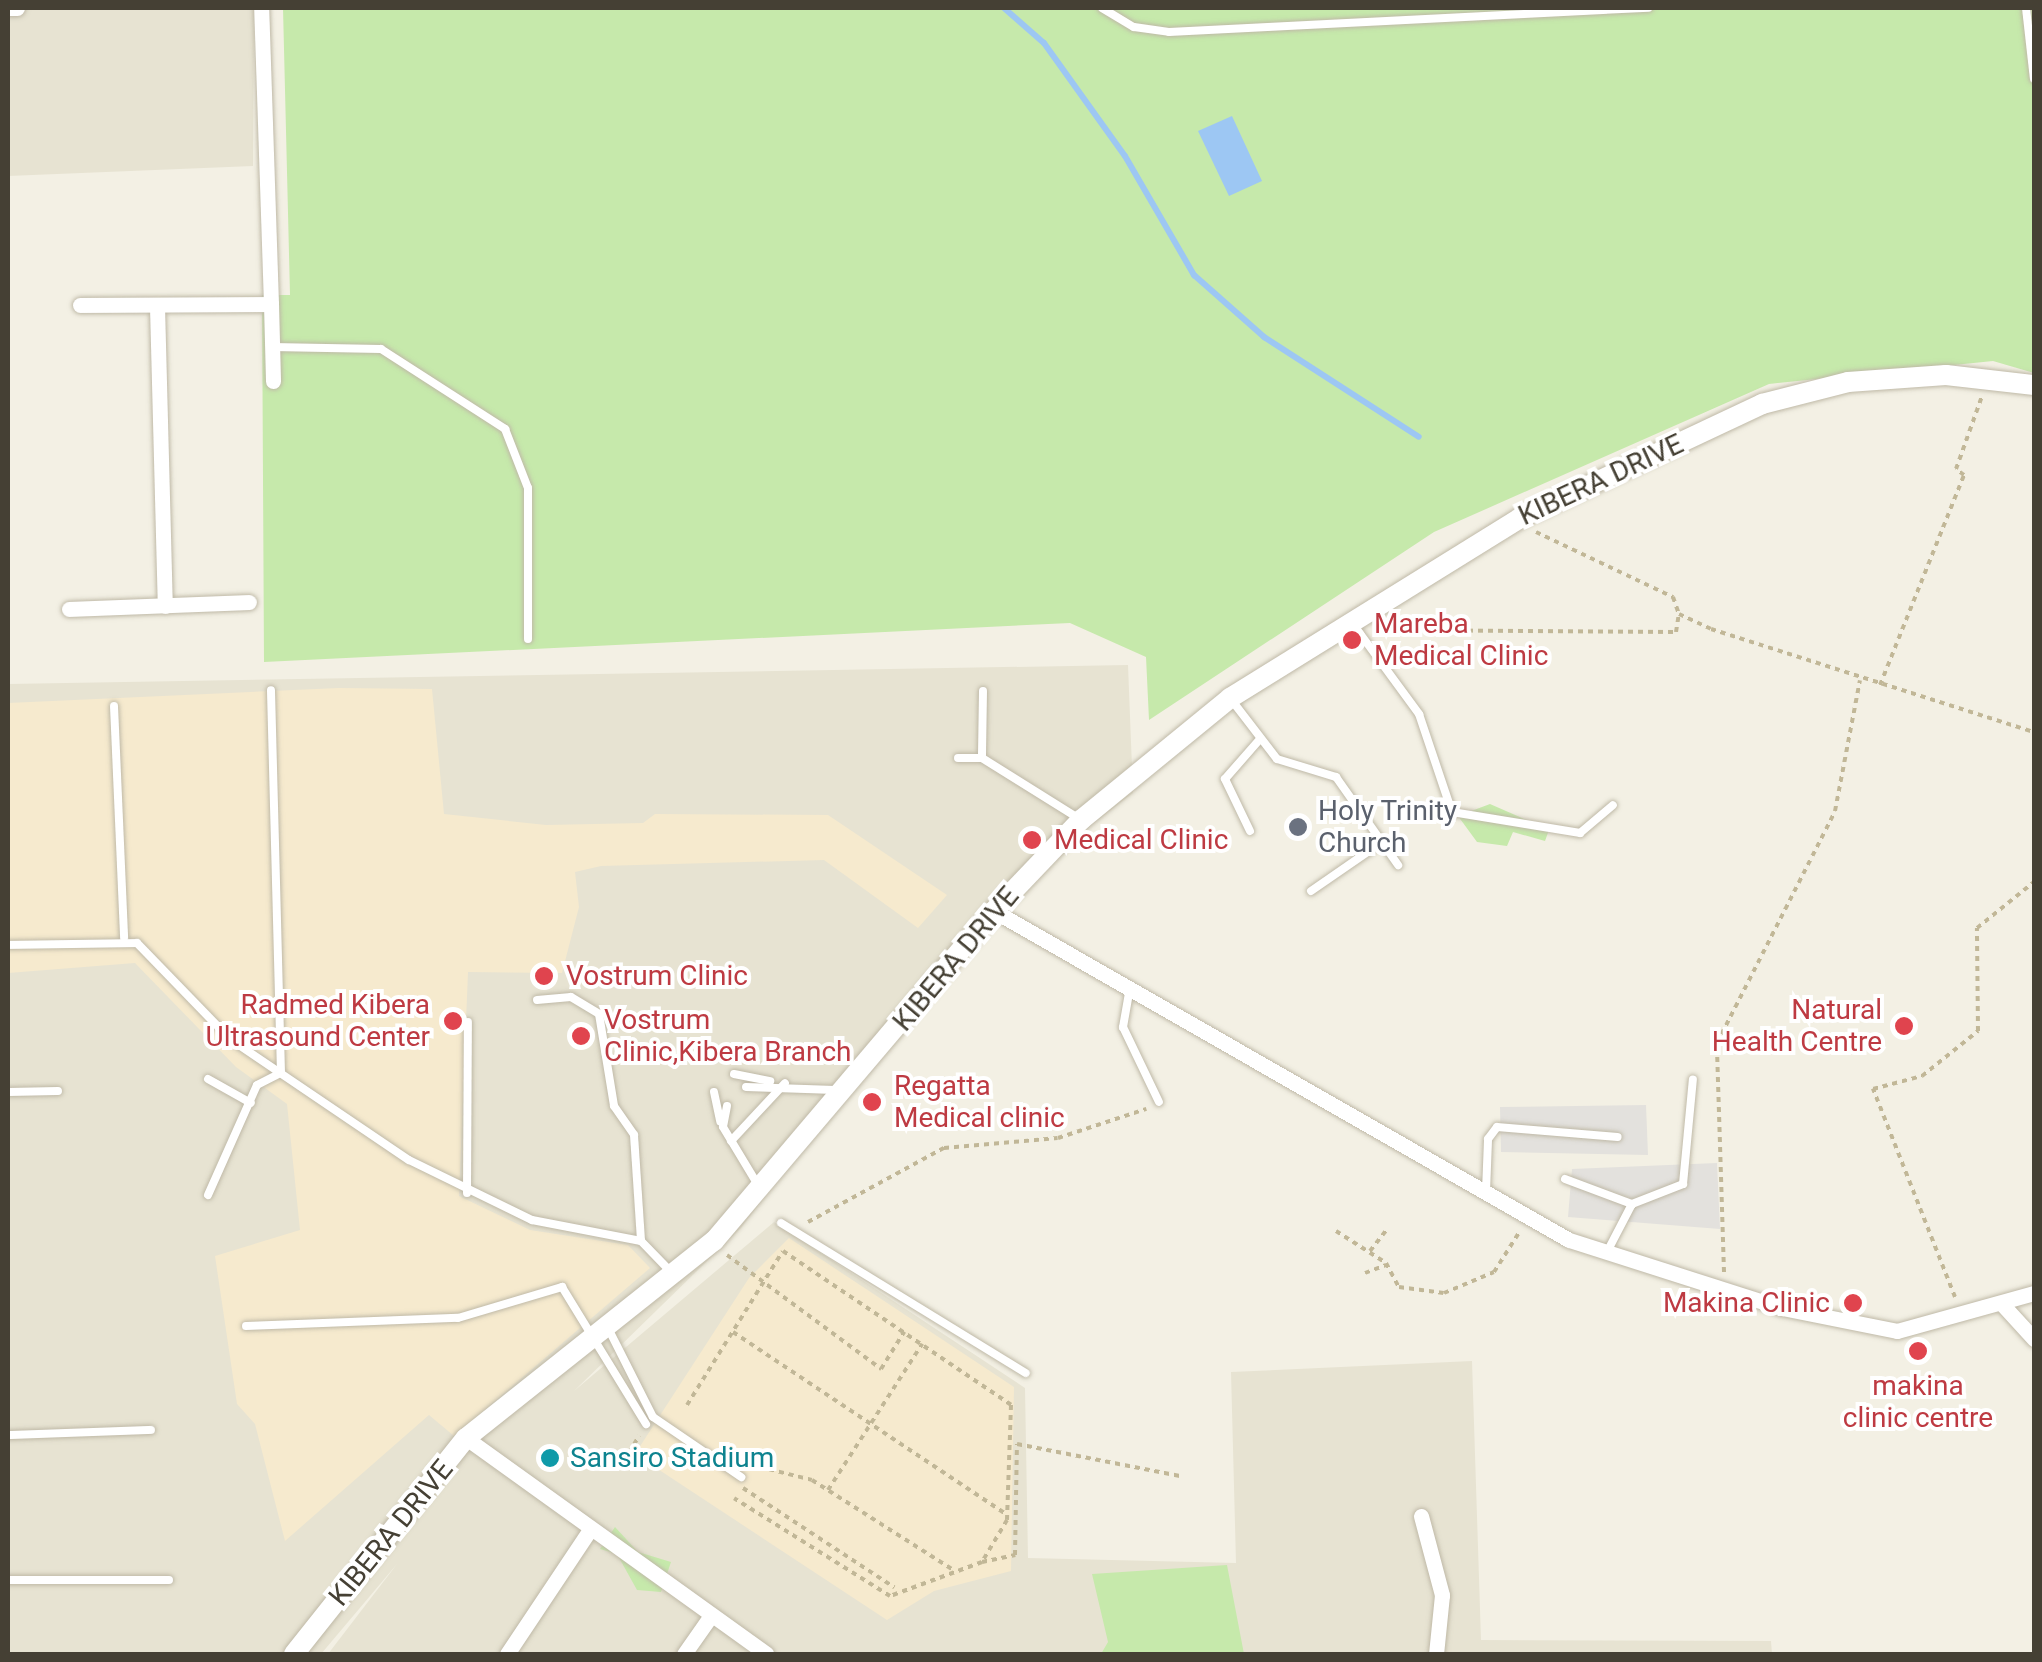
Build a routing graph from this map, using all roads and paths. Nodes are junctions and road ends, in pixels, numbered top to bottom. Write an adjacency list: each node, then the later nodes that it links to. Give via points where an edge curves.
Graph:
1 (8, 8): 2 (street)
2 (17, 8)
3 (261, 8): 8 (street)
4 (1102, 8): 5 (lane, via 1134,27 1169,32)
5 (1648, 8)
6 (2026, 8): 7 (lane)
7 (2034, 78)
8 (271, 304): 10 (street); 11 (street)
9 (80, 305): 10 (street)
10 (157, 306): 17 (street)
11 (272, 347): 13 (street); 21 (lane, via 381,349 505,429 528,488)
12 (1988, 378): 14 (street, KIBERA DRIVE); 15 (street, KIBERA DRIVE, via 1848,382 1762,404); 23 (path, via 1956,469 1964,475)
13 (273, 381)
14 (2034, 386)
15 (1520, 518): 19 (path, via 1564,550 1673,597); 20 (street, KIBERA DRIVE)
16 (250, 602): 17 (street)
17 (165, 606): 18 (street)
18 (69, 609)
19 (1678, 614): 20 (path, via 1676,632); 22 (path)
20 (1343, 625): 26 (street, KIBERA DRIVE); 32 (lane, via 1419,714 1452,812 1580,833)
21 (528, 639)
22 (1860, 680): 23 (path); 81 (path, via 1835,811 1717,1043)
23 (1880, 686): 28 (path)
24 (271, 690): 45 (lane)
25 (983, 691): 31 (lane)
26 (1230, 698): 29 (lane); 33 (street, KIBERA DRIVE)
27 (114, 706): 40 (lane)
28 (2034, 732)
29 (1260, 738): 34 (lane, via 1225,779); 35 (lane, via 1284,765 1336,777)
30 (958, 758): 31 (lane)
31 (982, 758): 33 (lane)
32 (1613, 806)
33 (1082, 820): 39 (street, KIBERA DRIVE)
34 (1250, 831)
35 (1382, 842): 36 (lane); 38 (lane)
36 (1398, 865)
37 (2034, 882): 84 (path, via 1977,928 1978,1032 1922,1076 1873,1088)
38 (1311, 891)
39 (994, 911): 42 (street); 55 (street, KIBERA DRIVE)
40 (124, 938): 41 (lane); 45 (lane, via 160,960 230,1039)
41 (8, 945)
42 (1130, 993): 57 (lane, via 1122,1027); 66 (street)
43 (537, 1000): 73 (lane, via 571,997 599,1014 614,1106 634,1135)
44 (468, 1022): 63 (lane)
45 (281, 1072): 56 (lane, via 257,1085); 63 (lane)
46 (734, 1074): 49 (lane)
47 (208, 1079): 56 (lane)
48 (1693, 1079): 67 (lane, via 1684,1184)
49 (770, 1081): 50 (lane); 51 (lane)
50 (786, 1083): 55 (lane); 61 (lane)
51 (746, 1086)
52 (58, 1091): 53 (lane)
53 (8, 1092)
54 (714, 1092): 59 (lane)
55 (846, 1092): 64 (street, KIBERA DRIVE)
56 (251, 1102): 65 (lane)
57 (1159, 1102): 72 (path, via 1058,1138 944,1148 830,1203)
58 (727, 1106): 59 (lane)
59 (723, 1127): 61 (lane)
60 (1618, 1137): 66 (lane, via 1497,1127 1488,1139)
61 (731, 1141): 64 (lane)
62 (1565, 1179): 67 (lane)
63 (467, 1193): 73 (lane, via 532,1220)
64 (762, 1193): 74 (street, KIBERA DRIVE)
65 (208, 1194)
66 (1486, 1197): 68 (street)
67 (1632, 1204): 76 (lane)
68 (1528, 1219): 76 (street); 77 (path, via 1494,1272 1444,1293 1399,1287)
69 (782, 1223): 72 (lane)
70 (1387, 1229): 75 (path)
71 (1336, 1232): 75 (path)
72 (798, 1233): 91 (lane)
73 (641, 1241): 78 (lane)
74 (714, 1241): 78 (street, KIBERA DRIVE); 80 (path)
75 (1370, 1251): 77 (path)
76 (1607, 1252): 81 (street)
77 (1386, 1263): 79 (path)
78 (671, 1272): 85 (street, KIBERA DRIVE)
79 (1366, 1273)
80 (760, 1288): 87 (path); 88 (path, via 881,1369); 88 (path, via 783,1251)
81 (1725, 1290): 84 (street, via 1897,1330)
82 (2034, 1293): 83 (street)
83 (2000, 1304): 84 (street); 89 (street)
84 (1961, 1316)
85 (600, 1325): 86 (lane, via 562,1287 458,1318); 93 (lane); 97 (street, KIBERA DRIVE); 99 (lane, via 654,1417)
86 (246, 1326)
87 (732, 1332): 92 (path); 94 (path)
88 (904, 1332): 90 (path)
89 (2034, 1340)
90 (922, 1344): 94 (path); 105 (path, via 1011,1404)
91 (1026, 1373)
92 (686, 1404)
93 (646, 1424): 98 (path)
94 (871, 1424): 103 (path); 105 (path)
95 (151, 1430): 96 (lane)
96 (8, 1435)
97 (466, 1438): 107 (street); 114 (street, KIBERA DRIVE)
98 (628, 1454)
99 (726, 1466): 101 (lane); 103 (path, via 759,1461)
100 (1180, 1476): 108 (path, via 1018,1444 1015,1555)
101 (742, 1477)
102 (743, 1488): 112 (path)
103 (828, 1490): 109 (path)
104 (734, 1498): 112 (path, via 884,1598)
105 (1006, 1514): 108 (path)
106 (1420, 1516): 118 (street, via 1442,1595)
107 (589, 1531): 113 (street); 115 (street)
108 (982, 1562): 109 (path)
109 (956, 1571): 112 (path)
110 (8, 1580): 111 (lane)
111 (169, 1580)
112 (896, 1588)
113 (710, 1616): 116 (street); 117 (street)
114 (294, 1654)
115 (507, 1654)
116 (684, 1654)
117 (767, 1654)
118 (1436, 1654)

